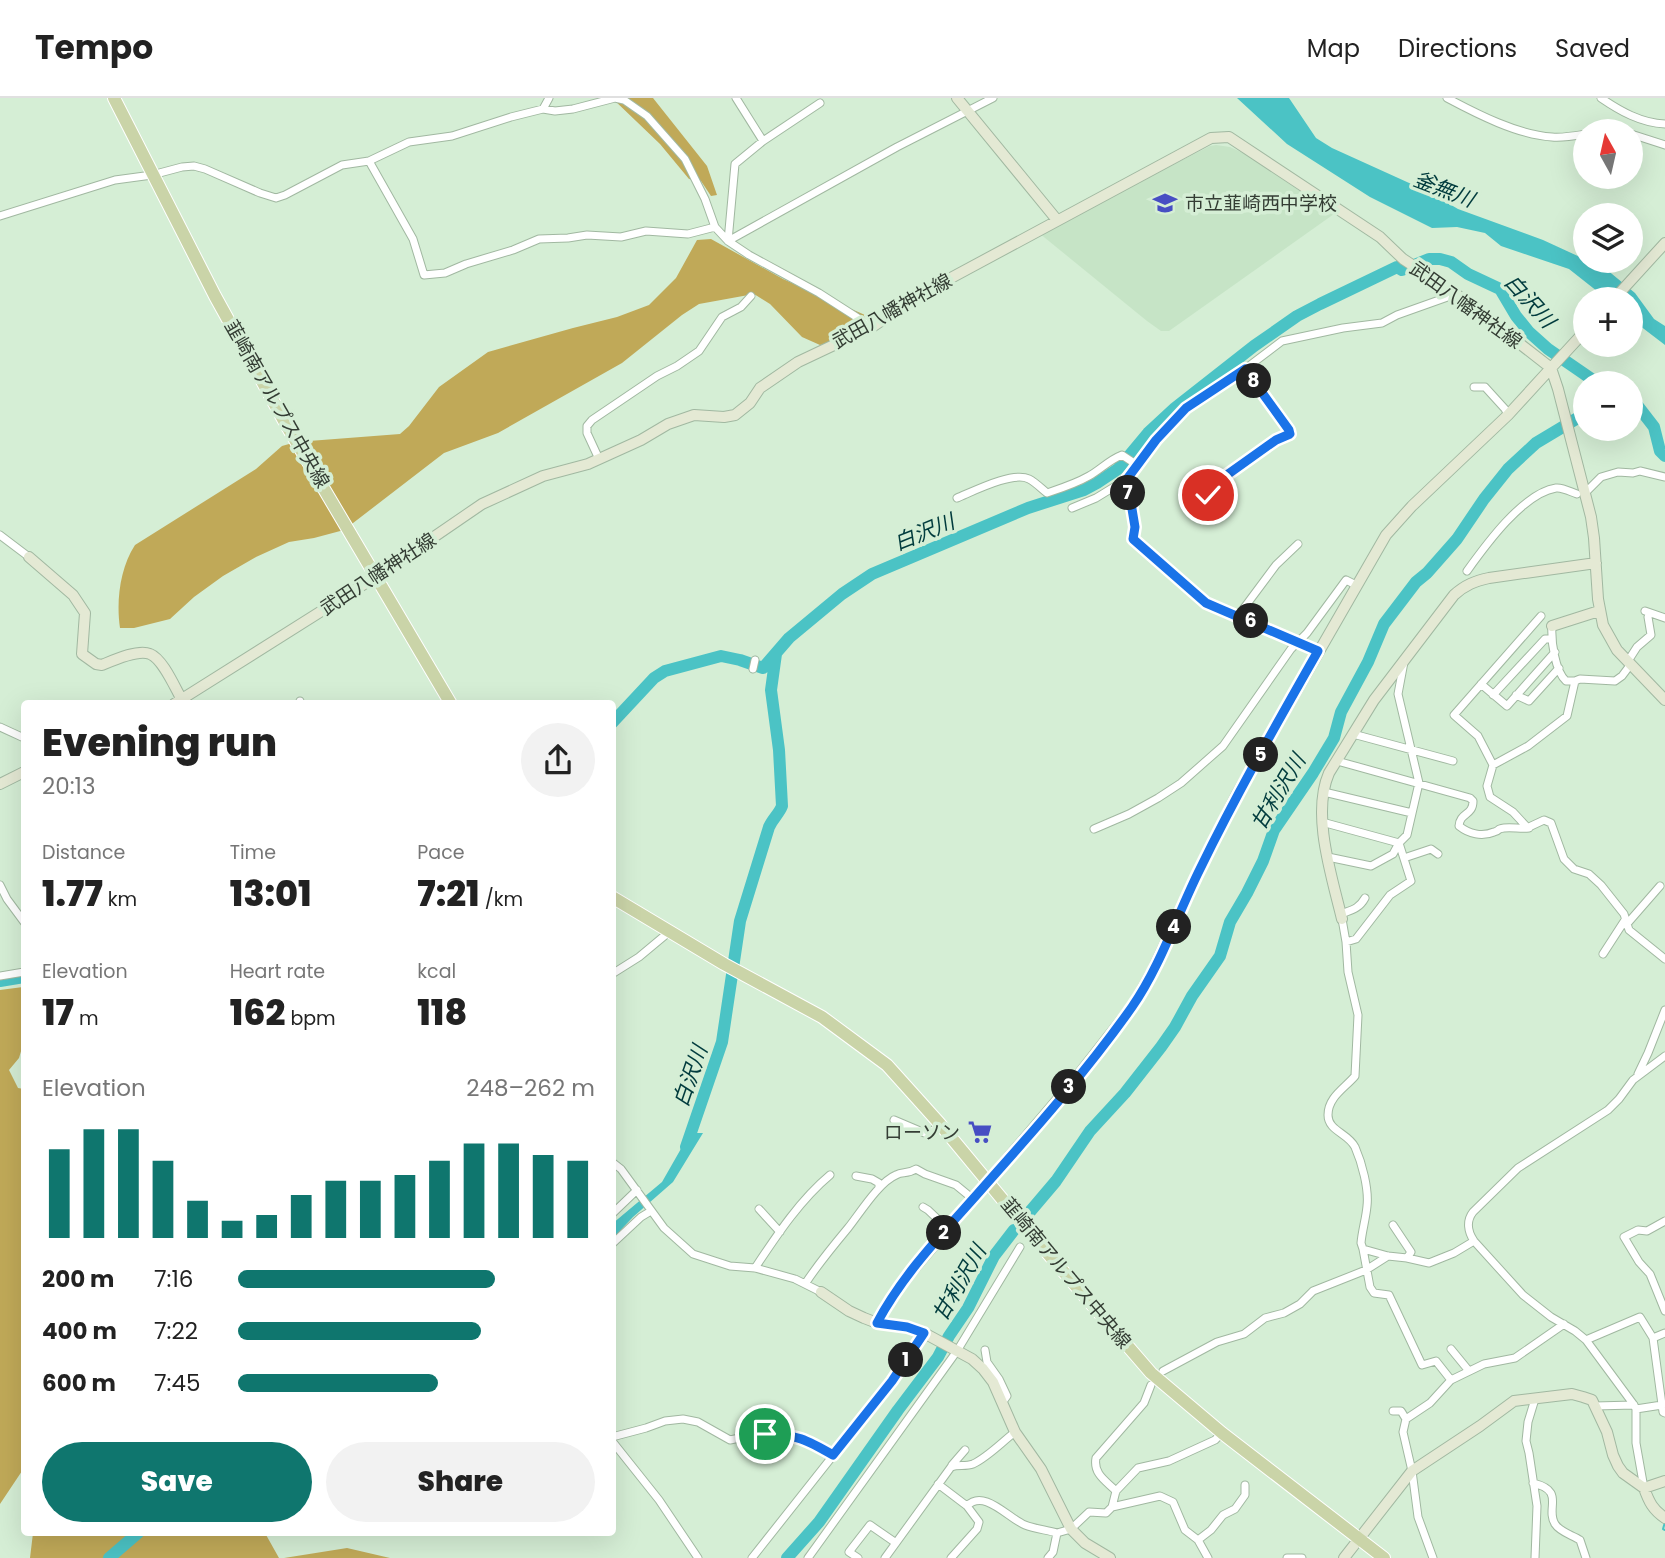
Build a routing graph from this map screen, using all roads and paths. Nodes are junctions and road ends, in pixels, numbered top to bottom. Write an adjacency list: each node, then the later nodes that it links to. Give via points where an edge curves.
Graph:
1 (114, 98): 17 (main road, 韮崎南アルプス中央線)
2 (549, 98): 9 (street)
3 (736, 98): 14 (street)
4 (957, 98): 10 (street)
5 (993, 98): 10 (street)
6 (1447, 98): 12 (street, via 1521,131 1550,138)
7 (1601, 98): 11 (street, via 1623,113)
8 (820, 103): 14 (street)
9 (543, 109): 16 (street, via 452,136 409,142); 20 (street, via 573,109 615,98 634,106 685,159)
10 (967, 111): 19 (street); 21 (street)
11 (1665, 124)
12 (1573, 135)
13 (1643, 138): 15 (street)
14 (763, 141): 21 (street, via 735,164)
15 (1665, 145)
16 (369, 160): 17 (street, via 342,165 276,198 194,166); 20 (street, via 413,239 424,275 445,273 540,239 621,237 646,231 688,234)
17 (152, 175): 18 (street, via 114,180); 46 (main road, 韮崎南アルプス中央線, via 288,428)
18 (0, 216)
19 (1057, 220): 24 (street, 武田八幡神社線, via 1211,138 1229,137 1380,237 1403,259); 26 (street, 武田八幡神社線, via 923,293)
20 (715, 228): 21 (street)
21 (728, 241): 26 (street)
22 (1665, 243): 23 (street)
23 (1625, 287)
24 (1456, 294): 28 (street, 武田八幡神社線); 29 (street, via 1382,323 1282,341)
25 (751, 296): 32 (street, via 722,317 699,351 592,420 587,433)
26 (872, 327): 32 (street, 武田八幡神社線, via 797,362 760,388 735,415 694,415)
27 (1573, 344): 28 (street)
28 (1554, 365): 31 (street); 44 (street, via 1591,517)
29 (1245, 369): 33 (street, via 1186,408); 39 (street, via 1290,434 1224,477)
30 (1475, 387): 31 (street, via 1485,387)
31 (1508, 415): 47 (street, via 1396,522)
32 (599, 459): 46 (street, 武田八幡神社線, via 542,476 482,504)
33 (1137, 465): 35 (street); 38 (street, via 1122,456 1047,493 1028,478 1016,478)
34 (1665, 477): 36 (street, via 1618,472 1601,477)
35 (1127, 479): 40 (street); 49 (street, via 1133,539 1206,603)
36 (1587, 491)
37 (1577, 494): 45 (street, via 1555,488 1534,497 1514,514)
38 (957, 498)
39 (1204, 502)
40 (1072, 508)
41 (0, 535): 43 (street)
42 (1298, 544): 49 (street)
43 (29, 557): 67 (street, via 74,595 85,613 82,654 96,664 150,654 160,662)
44 (1596, 564): 48 (street); 57 (street, via 1472,582 1454,595)
45 (1467, 572)
46 (377, 576): 68 (street, 武田八幡神社線); 69 (main road, 韮崎南アルプス中央線)
47 (1356, 585): 54 (street, via 1346,580); 55 (street)
48 (1599, 611): 52 (street); 58 (street, via 1609,637)
49 (1238, 616): 54 (street)
50 (1541, 616): 62 (street)
51 (1665, 618): 58 (street, via 1648,612 1651,635)
52 (1552, 626): 53 (street)
53 (1551, 639): 56 (street); 64 (street, via 1545,639)
54 (1297, 641): 55 (street); 84 (street, via 1223,746 1181,783)
55 (1318, 651): 111 (street, via 1237,794 1134,1004)
56 (1555, 652): 59 (street); 65 (street)
57 (1404, 662): 61 (street); 63 (street)
58 (1629, 662): 60 (street, via 1615,681); 66 (street)
59 (1559, 668): 60 (street, via 1566,681); 65 (street, via 1528,701)
60 (1575, 681): 76 (street, via 1567,716)
61 (1388, 683): 63 (street); 71 (street)
62 (1482, 684): 64 (street); 76 (street, via 1454,715 1478,736)
63 (1398, 694): 73 (street)
64 (1493, 695): 65 (street, via 1507,706)
65 (1516, 695)
66 (1665, 699)
67 (179, 700)
68 (183, 700)
69 (449, 700)
70 (0, 727): 72 (street)
71 (1353, 734): 73 (street); 74 (street)
72 (21, 737)
73 (1411, 750): 75 (street); 78 (street)
74 (1337, 761): 78 (street); 80 (street)
75 (1453, 761)
76 (1493, 765): 83 (street, via 1487,786 1490,797)
77 (21, 774): 79 (street)
78 (1419, 783): 81 (street); 83 (street, via 1473,801 1471,812 1459,821 1464,830 1482,834)
79 (0, 784)
80 (1324, 793): 81 (street); 82 (street)
81 (1412, 813): 85 (street, via 1407,835)
82 (1322, 822): 85 (street); 87 (street)
83 (1529, 827): 95 (street, via 1544,820 1551,823 1567,863 1601,885)
84 (1094, 829)
85 (1399, 843): 87 (street, via 1393,854 1371,866); 88 (street)
86 (1438, 854): 88 (street, via 1431,849)
87 (1328, 857): 93 (street)
88 (1404, 858): 97 (street, via 1411,881 1390,895 1356,939)
89 (0, 886): 94 (street)
90 (1660, 886): 95 (street)
91 (1365, 898): 93 (street, via 1357,909)
92 (616, 899): 96 (main road, 韮崎南アルプス中央線)
93 (1342, 916): 97 (street)
94 (21, 918)
95 (1626, 922): 98 (street); 99 (street, via 1633,934)
96 (669, 932): 100 (street); 107 (main road, 韮崎南アルプス中央線, via 822,1017 887,1065)
97 (1346, 942): 126 (street, via 1358,1015 1355,1076 1336,1094 1328,1118 1354,1146 1367,1188)
98 (1603, 954)
99 (1665, 959)
100 (616, 971)
101 (21, 972): 102 (street)
102 (0, 976)
103 (1665, 1010): 105 (street)
104 (1665, 1056): 105 (street)
105 (1636, 1078): 124 (street, via 1608,1110 1518,1168 1473,1212 1468,1225)
106 (894, 1120): 107 (street, via 927,1134)
107 (940, 1124): 111 (main road, 韮崎南アルプス中央線)
108 (616, 1165): 113 (street)
109 (830, 1175): 122 (street, via 812,1190)
110 (856, 1176): 112 (street, via 872,1179)
111 (989, 1182): 114 (street); 156 (main road, 韮崎南アルプス中央線, via 1151,1373)
112 (879, 1188): 114 (street, via 897,1174 916,1169 956,1185); 131 (street)
113 (638, 1190): 117 (street); 118 (street)
114 (973, 1199): 121 (street)
115 (923, 1207): 121 (street)
116 (759, 1209): 122 (street)
117 (616, 1210)
118 (650, 1210): 123 (street); 129 (street, via 692,1254)
119 (1665, 1221): 133 (street, via 1624,1237 1650,1274)
120 (1393, 1225): 128 (street, via 1410,1252)
121 (948, 1229): 134 (street, via 898,1288)
122 (780, 1232): 129 (street)
123 (616, 1240)
124 (1474, 1241): 128 (street, via 1429,1263); 135 (street, via 1523,1295)
125 (1020, 1247): 142 (street)
126 (1363, 1249): 127 (street); 130 (street)
127 (1388, 1256): 128 (street); 130 (street)
128 (1407, 1258)
129 (755, 1268): 131 (street)
130 (1366, 1270): 143 (street, via 1313,1291 1284,1313 1265,1318 1244,1334 1217,1342); 145 (street, via 1374,1293 1389,1295 1422,1366 1436,1362)
131 (804, 1284): 132 (street)
132 (821, 1292): 134 (street)
133 (1665, 1311)
134 (877, 1323): 136 (street)
135 (1564, 1324): 139 (street); 144 (street, via 1515,1358)
136 (924, 1333): 142 (street); 161 (street)
137 (1665, 1334): 138 (street)
138 (1653, 1338): 139 (street, via 1640,1317); 151 (street)
139 (1586, 1340): 150 (street)
140 (1451, 1349): 144 (street)
141 (985, 1350): 148 (street, via 1007,1396)
142 (957, 1351): 148 (street, via 983,1369); 181 (street)
143 (1163, 1371)
144 (1469, 1371): 145 (street)
145 (1451, 1380): 154 (street, via 1430,1403)
146 (1151, 1385): 169 (street, via 1144,1403 1094,1466)
147 (1535, 1399): 149 (street, via 1572,1394); 163 (street, via 1514,1401); 165 (street, via 1526,1441)
148 (1002, 1403): 155 (street)
149 (1595, 1406): 150 (street); 168 (street, via 1618,1466)
150 (1635, 1407): 151 (street); 168 (street)
151 (1663, 1409)
152 (1393, 1411): 154 (street, via 1401,1411)
153 (783, 1418): 157 (street)
154 (1406, 1419): 163 (street, via 1403,1432)
155 (1015, 1432): 162 (street, via 981,1460); 173 (street, via 1041,1469)
156 (1222, 1433): 169 (street, via 1169,1461 1138,1468); 176 (main road, 韮崎南アルプス中央線)
157 (783, 1434): 158 (street, via 730,1440 683,1419); 161 (street, via 808,1440)
158 (616, 1438)
159 (616, 1444): 179 (street)
160 (965, 1450): 162 (street)
161 (833, 1455): 180 (street)
162 (951, 1467): 166 (street)
163 (1412, 1472): 176 (street); 191 (street, via 1418,1517)
164 (1665, 1480): 168 (street)
165 (1533, 1483): 192 (street, via 1538,1506); 193 (street, via 1550,1491 1554,1522 1580,1540)
166 (938, 1484): 170 (street); 177 (street)
167 (1245, 1485): 175 (street, via 1245,1495 1235,1509)
168 (1644, 1488): 172 (street)
169 (1116, 1491): 171 (street)
170 (967, 1506): 174 (street, via 972,1501 987,1502 1023,1525); 184 (street, via 979,1522)
171 (1112, 1507): 173 (street, via 1106,1513 1089,1512); 175 (street, via 1160,1496 1173,1502 1185,1530)
172 (1660, 1515)
173 (1071, 1529): 174 (street); 185 (street)
174 (1057, 1533): 178 (street)
175 (1198, 1540): 186 (street)
176 (1360, 1540): 189 (street); 190 (main road, 韮崎南アルプス中央線)
177 (896, 1543): 182 (street, via 870,1525 849,1552); 183 (street)
178 (1053, 1556)
179 (698, 1558)
180 (752, 1558)
181 (808, 1558)
182 (858, 1558)
183 (885, 1558)
184 (951, 1558)
185 (1110, 1558)
186 (1208, 1558)
187 (1287, 1558): 188 (street)
188 (1301, 1558)
189 (1344, 1558)
190 (1384, 1558)
191 (1433, 1558)
192 (1535, 1558)
193 (1586, 1558)

